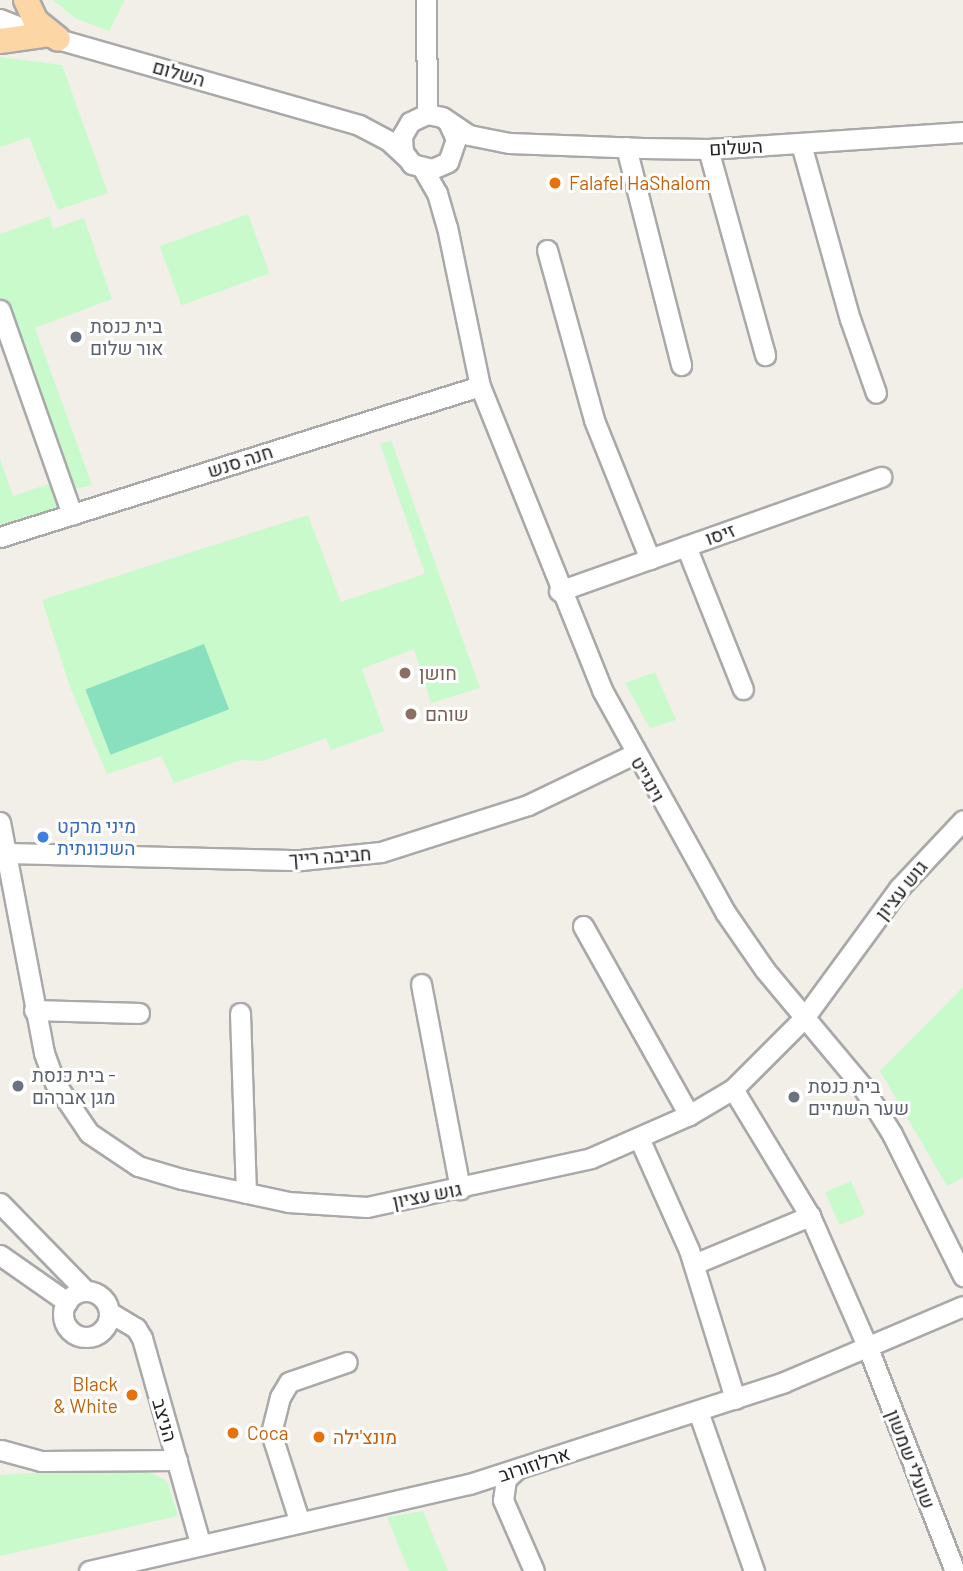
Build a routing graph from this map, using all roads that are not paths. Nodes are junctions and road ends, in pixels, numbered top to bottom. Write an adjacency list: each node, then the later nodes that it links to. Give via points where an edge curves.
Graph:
1 (26, 0): 4 (main road)
2 (426, 0): 6 (street)
3 (0, 19): 4 (street, השלום)
4 (50, 37): 5 (main road); 8 (street, השלום)
5 (0, 41)
6 (418, 118): 7 (street); 8 (street, השלום); 15 (street, via 401,144)
7 (448, 122): 10 (street, השלום, via 469,135); 14 (street, via 456,139)
8 (359, 125): 15 (street, השלום, via 389,141)
9 (963, 132): 11 (street, השלום)
10 (509, 143): 12 (street, השלום); 14 (street, השלום)
11 (801, 144): 13 (street, השלום); 22 (street, via 850,319)
12 (626, 147): 13 (street, השלום); 20 (street)
13 (708, 149): 19 (street)
14 (450, 159): 15 (street); 16 (street, וינגייט)
15 (415, 164): 16 (street, וינגייט, via 437,193)
16 (447, 226): 21 (street, וינגייט)
17 (547, 250): 27 (street, via 590,410)
18 (0, 310): 24 (street)
19 (765, 355)
20 (681, 365)
21 (480, 386): 24 (street, חנה סנש); 28 (street, וינגייט)
22 (876, 393)
23 (881, 477): 26 (street, זיסו)
24 (72, 515): 25 (street, חנה סנש)
25 (0, 537)
26 (686, 546): 27 (street, זיסו); 29 (street)
27 (650, 559): 28 (street, זיסו)
28 (559, 591): 30 (street, וינגייט)
29 (743, 689)
30 (634, 754): 33 (street, חביבה רייך, via 528,805 381,852 301,860); 40 (street, וינגייט, via 726,912)
31 (963, 820): 40 (street, גוש עציון, via 899,888)
32 (0, 822): 33 (street, גוש עציון)
33 (7, 853): 34 (street, גוש עציון)
34 (8, 909): 37 (street, גוש עציון)
35 (583, 926): 42 (street)
36 (421, 984): 44 (street)
37 (34, 1010): 38 (street); 45 (street, גוש עציון, via 55,1083 89,1133 138,1166)
38 (139, 1013)
39 (240, 1013): 45 (street)
40 (804, 1018): 41 (street, גוש עציון); 50 (street, וינגייט, via 862,1086 892,1134)
41 (733, 1089): 42 (street, גוש עציון); 47 (street, שועלי שמשון)
42 (689, 1115): 43 (street, גוש עציון)
43 (639, 1138): 44 (street, גוש עציון, via 591,1158); 49 (street)
44 (460, 1189): 45 (street, גוש עציון, via 367,1207 315,1205)
45 (246, 1193)
46 (0, 1203): 51 (street)
47 (810, 1216): 49 (street); 55 (street, שועלי שמשון)
48 (0, 1255): 52 (street)
49 (694, 1264): 57 (street)
50 (963, 1276)
51 (86, 1291): 52 (street); 54 (street, via 103,1298)
52 (67, 1302): 54 (street, via 64,1320 81,1336 103,1329)
53 (963, 1306): 55 (street, ארלוזורוב)
54 (109, 1312): 60 (street, הניצב, via 136,1328 142,1338)
55 (868, 1348): 57 (street, ארלוזורוב); 69 (street, שועלי שמשון)
56 (347, 1362): 64 (street, via 289,1382 280,1397 271,1433)
57 (735, 1399): 58 (street, ארלוזורוב)
58 (698, 1411): 61 (street, ארלוזורוב); 68 (street)
59 (1, 1450): 60 (street, via 41,1461)
60 (177, 1460): 65 (street, הניצב)
61 (516, 1470): 62 (street, ארלוזורוב); 63 (street, via 506,1479)
62 (469, 1485): 63 (street, via 489,1487); 64 (street, ארלוזורוב)
63 (503, 1500): 67 (street)
64 (299, 1520): 65 (street, ארלוזורוב)
65 (200, 1543): 66 (street, ארלוזורוב)
66 (89, 1571)
67 (534, 1571)
68 (754, 1571)
69 (955, 1571)

